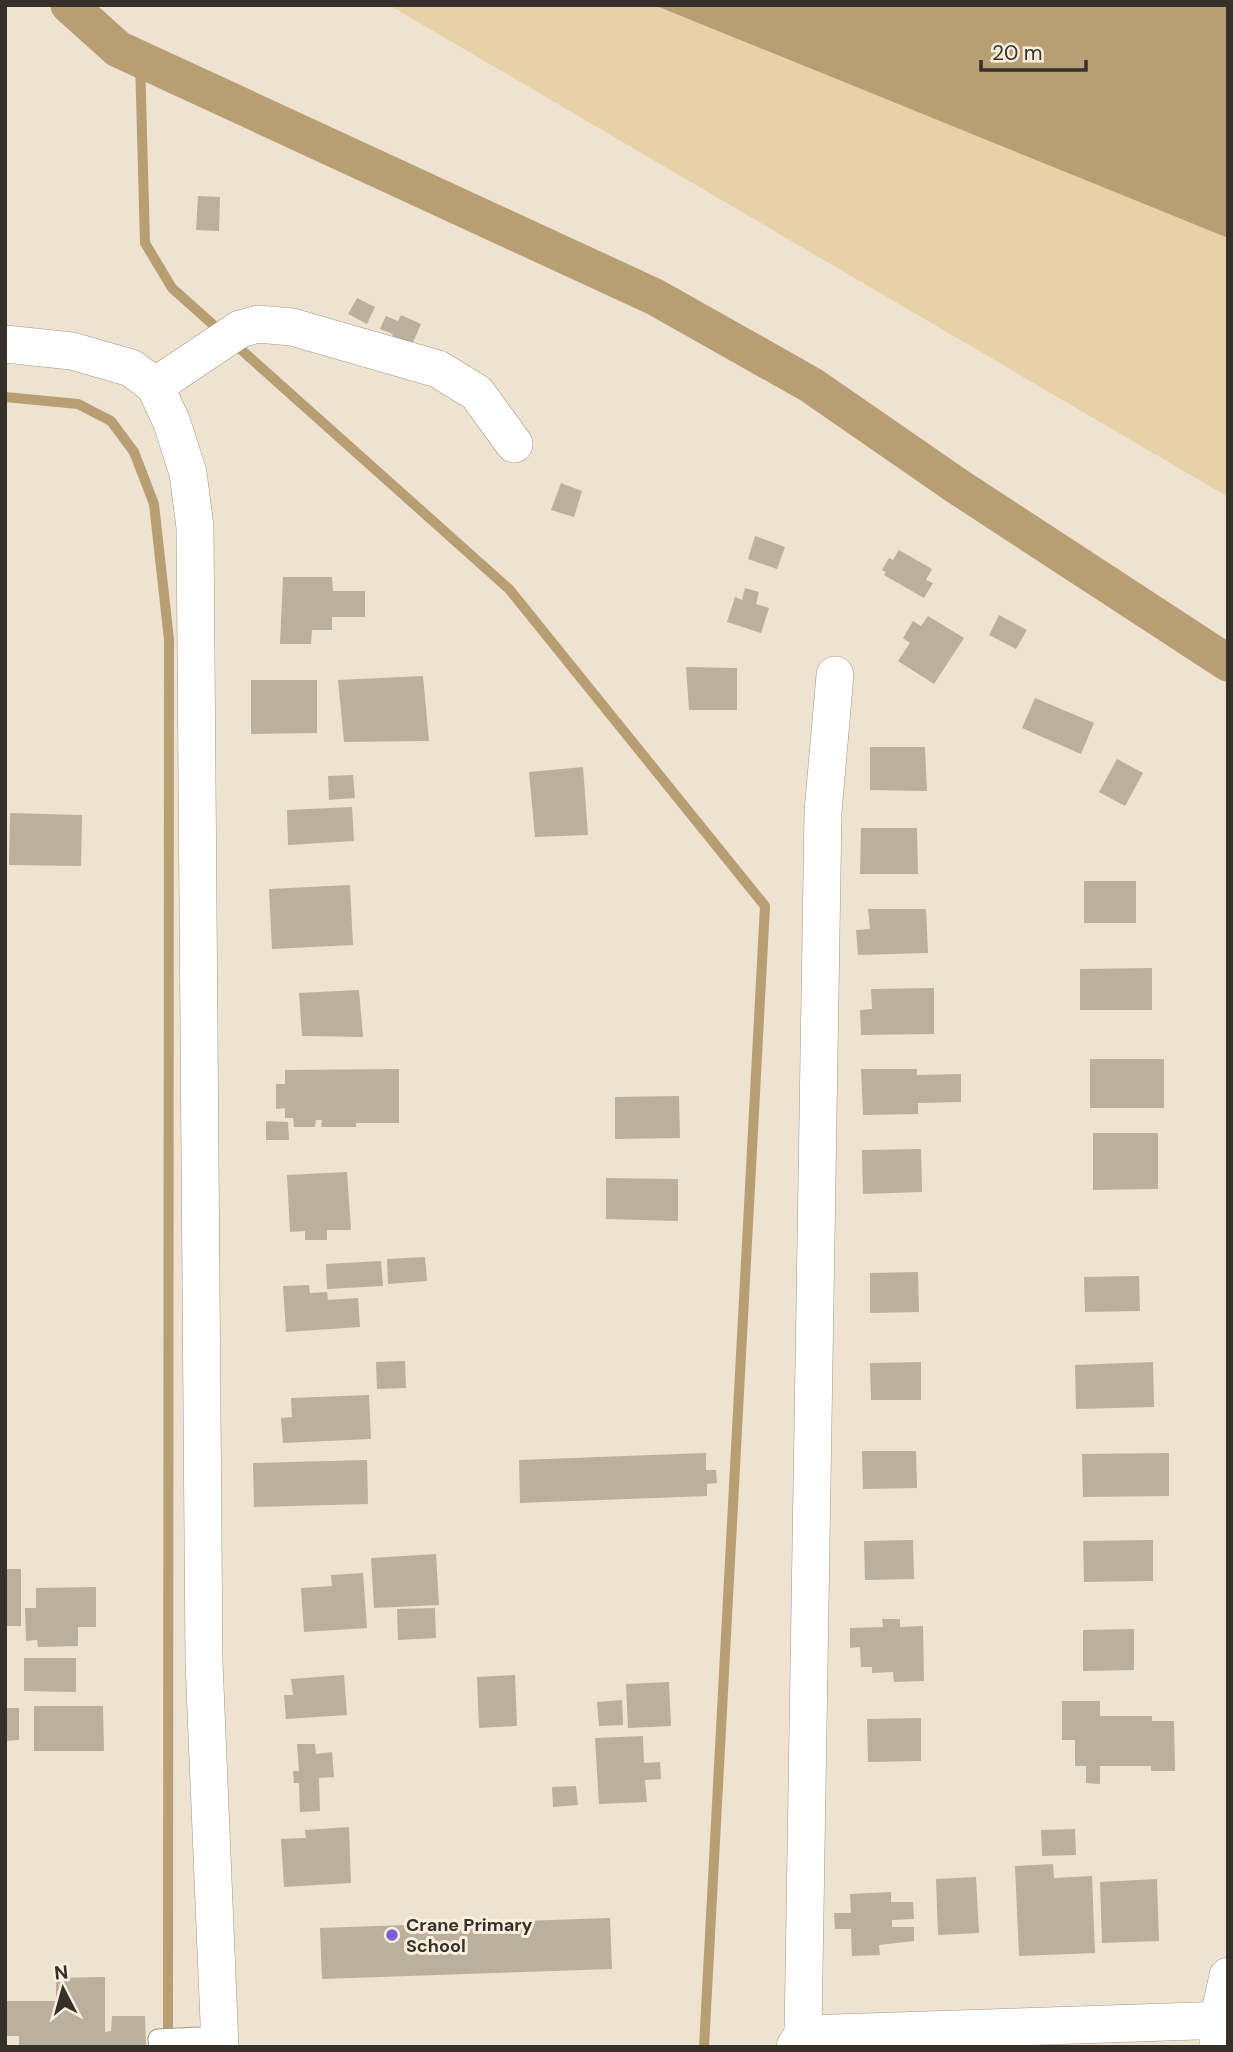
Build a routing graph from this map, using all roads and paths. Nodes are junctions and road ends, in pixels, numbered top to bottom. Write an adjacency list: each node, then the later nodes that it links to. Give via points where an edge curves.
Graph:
1 (5, 344): 2 (street, via 72,351 131,368)
2 (155, 386): 3 (street, via 240,329 258,324 292,327 438,369 477,393); 7 (street, via 188,473 195,527)
3 (514, 444)
4 (835, 675): 8 (street, via 823,812)
5 (1228, 1976): 6 (street)
6 (1221, 2029): 8 (street)
7 (211, 2040): 9 (lane)
8 (799, 2040)
9 (159, 2043)

